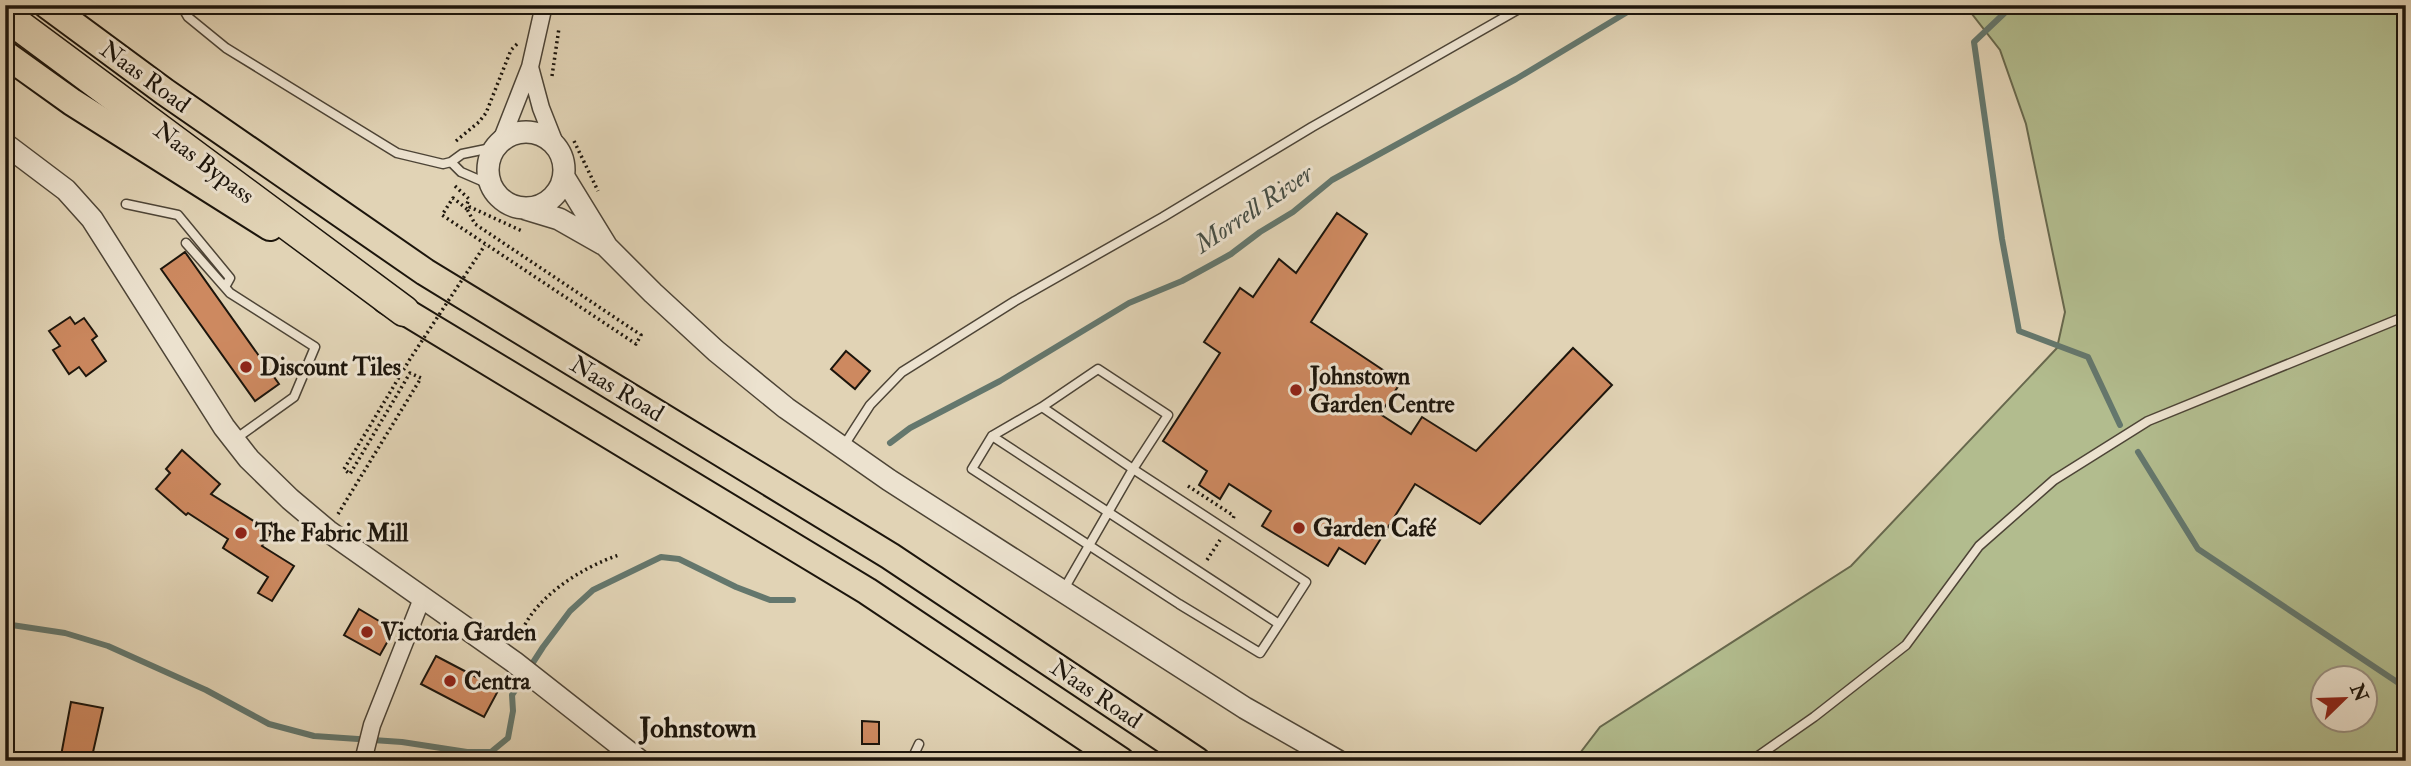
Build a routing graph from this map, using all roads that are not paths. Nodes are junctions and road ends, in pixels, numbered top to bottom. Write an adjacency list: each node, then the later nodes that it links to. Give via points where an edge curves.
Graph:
1 (47, 5): 36 (highway, Naas Road, via 164,92 425,272 890,556)
2 (181, 5): 11 (lane, via 188,17 226,48 397,153 433,163)
3 (544, 5): 7 (street)
4 (1526, 5): 24 (lane, via 1015,301 902,372 870,405)
5 (5, 15): 19 (highway, Naas Bypass)
6 (5, 54): 19 (highway, Naas Road, via 72,102)
7 (530, 67): 8 (street, via 541,108); 9 (street)
8 (564, 141): 9 (street, via 530,132 510,135); 12 (street)
9 (498, 144): 11 (lane, via 462,154); 13 (street, via 488,162)
10 (5, 145): 23 (street, via 66,190 92,219)
11 (452, 162): 13 (lane, via 461,172)
12 (565, 177): 15 (street, via 555,197); 17 (street)
13 (491, 185): 15 (street, via 505,202)
14 (126, 204): 18 (lane, via 177,215 230,278)
15 (526, 209): 17 (street, via 559,219)
16 (186, 243): 18 (lane)
17 (607, 247): 24 (street, via 716,351)
18 (225, 287): 23 (lane, via 315,347 294,397)
19 (404, 311): 35 (highway, Naas Road, via 867,591)
20 (2406, 316): 38 (lane, via 2148,421 2054,480 1979,546 1906,645)
21 (1042, 407): 22 (lane); 25 (lane); 25 (lane, via 1098,369 1168,415)
22 (992, 436): 26 (lane); 27 (lane, via 972,470)
23 (234, 440): 29 (street, via 328,531)
24 (843, 447): 28 (street)
25 (1133, 469): 26 (lane); 30 (lane, via 1306,582)
26 (1108, 511): 27 (lane); 30 (lane)
27 (1089, 546): 28 (lane); 30 (lane, via 1260,653)
28 (1062, 592): 37 (street)
29 (423, 596): 32 (street); 33 (street)
30 (1279, 624)
31 (919, 744): 34 (lane)
32 (364, 757)
33 (640, 761)
34 (911, 761)
35 (1121, 761)
36 (1197, 761)
37 (1338, 761)
38 (1751, 761)

